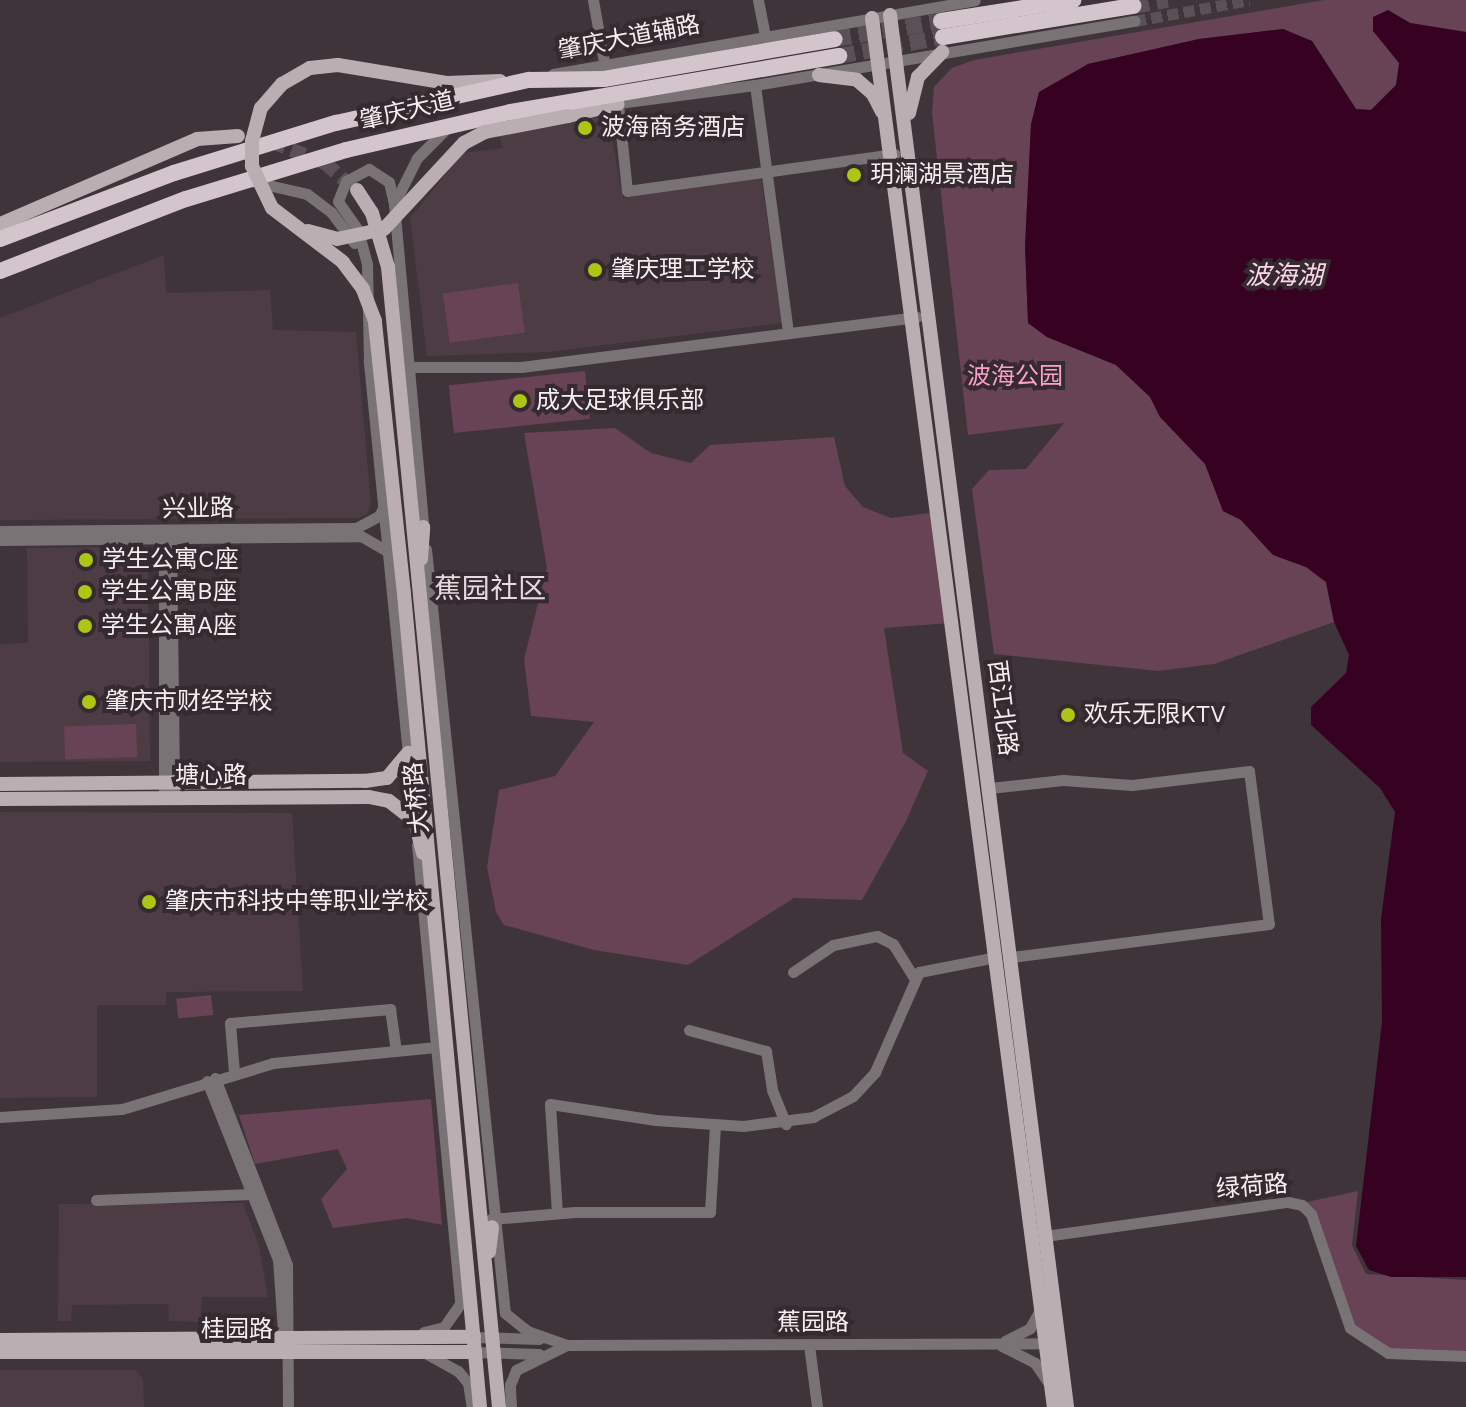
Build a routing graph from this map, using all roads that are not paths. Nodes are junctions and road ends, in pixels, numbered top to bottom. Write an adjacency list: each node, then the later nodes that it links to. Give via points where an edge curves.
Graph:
1 (593, 0): 13 (street)
2 (758, 0): 8 (street)
3 (975, 0): 6 (street, 肇庆大道辅路)
4 (1073, 0): 9 (highway)
5 (1134, 14): 9 (highway)
6 (890, 15): 7 (street, 肇庆大道辅路); 12 (main road, 西江北路)
7 (872, 18): 8 (street, 肇庆大道辅路); 14 (main road, 西江北路)
8 (765, 36): 13 (street, 肇庆大道辅路)
9 (942, 37): 12 (street); 21 (main road, via 918,77)
10 (835, 39): 16 (highway, 肇庆大道, via 604,79)
11 (839, 56): 19 (highway, 肇庆大道)
12 (896, 60): 14 (street); 21 (main road, 西江北路)
13 (604, 62): 16 (street, 肇庆大道辅路)
14 (880, 64): 15 (street); 22 (main road, 西江北路)
15 (819, 75): 17 (street); 22 (main road, via 865,86)
16 (529, 80): 29 (main road, 大桥路, bridge, via 447,83 338,65 310,68 282,84 261,108 252,166 272,208); 31 (highway, 肇庆大道, via 336,123 174,173)
17 (755, 85): 18 (street); 25 (street)
18 (618, 104): 19 (street); 25 (street, via 627,191); 29 (main road, bridge, via 485,132 464,143 393,222 366,236 337,239)
19 (551, 105): 20 (highway, 肇庆大道)
20 (449, 126): 26 (highway, 肇庆大道); 28 (street, via 417,158)
21 (906, 126): 22 (main road); 34 (main road, 西江北路)
22 (890, 128): 24 (main road, 西江北路)
23 (238, 136): 30 (main road, via 197,139)
24 (894, 154): 25 (street); 35 (main road, 西江北路)
25 (767, 169): 36 (street)
26 (240, 181): 32 (street, via 307,194 345,226); 33 (highway, 肇庆大道)
27 (357, 190): 44 (main road, 大桥路, via 372,213 388,267)
28 (394, 204): 32 (street, via 389,182 369,169 340,189 338,201 358,230); 37 (street)
29 (289, 223): 45 (main road, 大桥路, bridge, via 343,262 363,289 375,321)
30 (0, 224)
31 (0, 239)
32 (367, 264): 38 (street, via 369,360)
33 (0, 271)
34 (930, 315): 35 (street); 47 (main road, 西江北路)
35 (914, 318): 36 (street); 47 (main road, 西江北路)
36 (788, 333): 37 (street, via 521,367)
37 (405, 367): 39 (street)
38 (386, 503): 41 (street, 兴业路, via 379,516 356,528); 43 (street)
39 (423, 527): 44 (main road); 60 (street)
40 (0, 531): 41 (street, 兴业路)
41 (168, 535): 42 (street, 兴业路); 43 (street, 兴业路, via 361,536); 51 (street)
42 (0, 540)
43 (391, 553): 46 (street)
44 (421, 619): 58 (main road, 大桥路)
45 (409, 643): 46 (main road); 54 (main road, 大桥路)
46 (405, 701): 48 (street)
47 (975, 727): 50 (main road, 西江北路); 55 (main road, 西江北路)
48 (408, 753): 51 (main road, 塘心路, via 387,778 378,780); 53 (street)
49 (0, 784): 51 (main road, 塘心路)
50 (990, 788): 55 (main road, 西江北路); 55 (street, via 1063,780 1132,785 1249,771 1269,924)
51 (169, 791): 52 (main road, 塘心路); 53 (main road, 塘心路, via 369,797 389,801)
52 (0, 799)
53 (415, 821): 54 (main road); 61 (street)
54 (435, 904): 69 (main road, 大桥路)
55 (1003, 957): 57 (street); 74 (main road, 西江北路); 76 (main road, 西江北路)
56 (793, 972): 57 (street, via 833,945 877,936 893,944)
57 (914, 977): 67 (street, via 875,1072 829,1111)
58 (458, 990): 60 (main road); 75 (main road, 大桥路)
59 (689, 1030): 67 (street, via 766,1051 772,1090)
60 (474, 1034): 73 (street)
61 (436, 1047): 62 (street); 68 (street)
62 (396, 1051): 63 (street); 63 (street, via 390,1009 230,1023)
63 (234, 1072): 64 (street)
64 (211, 1080): 65 (street, via 122,1109); 70 (street); 82 (street, via 285,1255)
65 (0, 1117)
66 (715, 1124): 67 (street); 72 (street, via 710,1212); 72 (street, via 550,1104)
67 (786, 1124)
68 (444, 1129): 69 (main road); 78 (street, via 460,1304 444,1327)
69 (458, 1161): 85 (main road, 大桥路)
70 (252, 1194): 71 (street); 82 (street, via 280,1268)
71 (96, 1200)
72 (557, 1213): 73 (street)
73 (491, 1223): 75 (main road); 80 (street, via 501,1305 512,1321)
74 (1045, 1236): 76 (main road, 西江北路); 92 (street, 绿荷路, via 1288,1202 1302,1205 1311,1214 1350,1328 1388,1353)
75 (487, 1264): 79 (main road, 大桥路)
76 (1045, 1286): 77 (main road, 西江北路); 83 (main road, 西江北路)
77 (1041, 1306): 83 (main road, 西江北路); 84 (street, via 1030,1328)
78 (396, 1337): 82 (main road, 桂园路); 85 (main road, 桂园路)
79 (493, 1338): 80 (street); 85 (street); 91 (main road, 大桥路)
80 (544, 1339): 86 (street)
81 (0, 1340): 82 (main road, 桂园路)
82 (287, 1342): 88 (main road, 桂园路); 89 (main road, 桂园路); 94 (street)
83 (1052, 1343): 84 (street, 蕉园路); 93 (main road, 西江北路); 101 (main road, 西江北路)
84 (997, 1344): 87 (street, 蕉园路); 93 (street, via 1035,1363)
85 (474, 1345): 88 (main road, 桂园路); 91 (street); 96 (main road, 大桥路)
86 (567, 1345): 87 (street, 蕉园路); 90 (street)
87 (809, 1345): 99 (street)
88 (415, 1349): 95 (street, via 458,1371 468,1383)
89 (0, 1352)
90 (551, 1353): 91 (street); 98 (street, via 516,1370)
91 (494, 1354): 97 (main road, 大桥路)
92 (1466, 1356)
93 (1052, 1388): 100 (main road, 西江北路)
94 (288, 1407)
95 (472, 1407)
96 (480, 1407)
97 (499, 1407)
98 (511, 1407)
99 (817, 1407)
100 (1054, 1407)
101 (1067, 1407)

